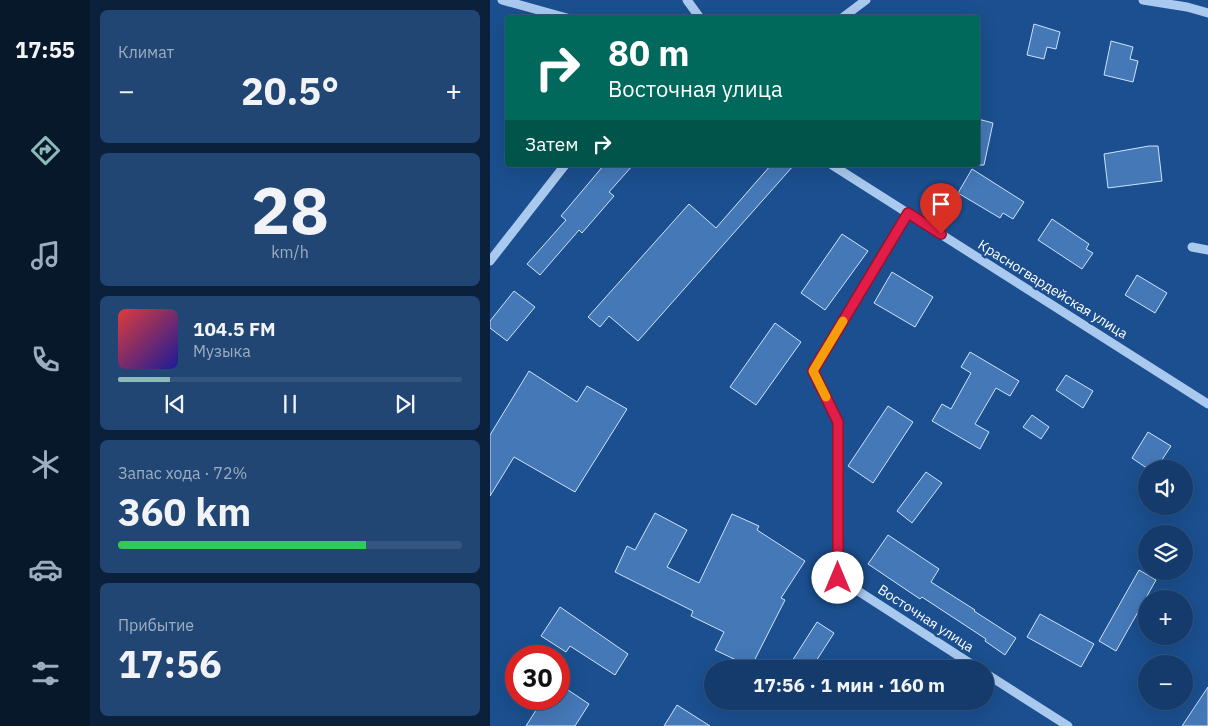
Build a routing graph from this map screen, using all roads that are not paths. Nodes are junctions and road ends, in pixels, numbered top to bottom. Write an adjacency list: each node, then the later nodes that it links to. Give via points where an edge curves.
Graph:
1 (502, 0): 6 (street)
2 (687, 0): 7 (street)
3 (866, 0): 8 (street)
4 (1143, 0): 5 (street)
5 (1208, 13)
6 (556, 15)
7 (698, 15)
8 (846, 15)
9 (563, 167): 14 (street)
10 (835, 167): 11 (street, Красногвардейская улица)
11 (908, 213): 15 (street, Красногвардейская улица); 16 (street, Восточная улица, via 813,371 838,422 838,578)
12 (1192, 247): 13 (street)
13 (1208, 250)
14 (490, 261)
15 (1208, 404)
16 (965, 660)
17 (994, 679): 18 (street)
18 (1068, 726)

